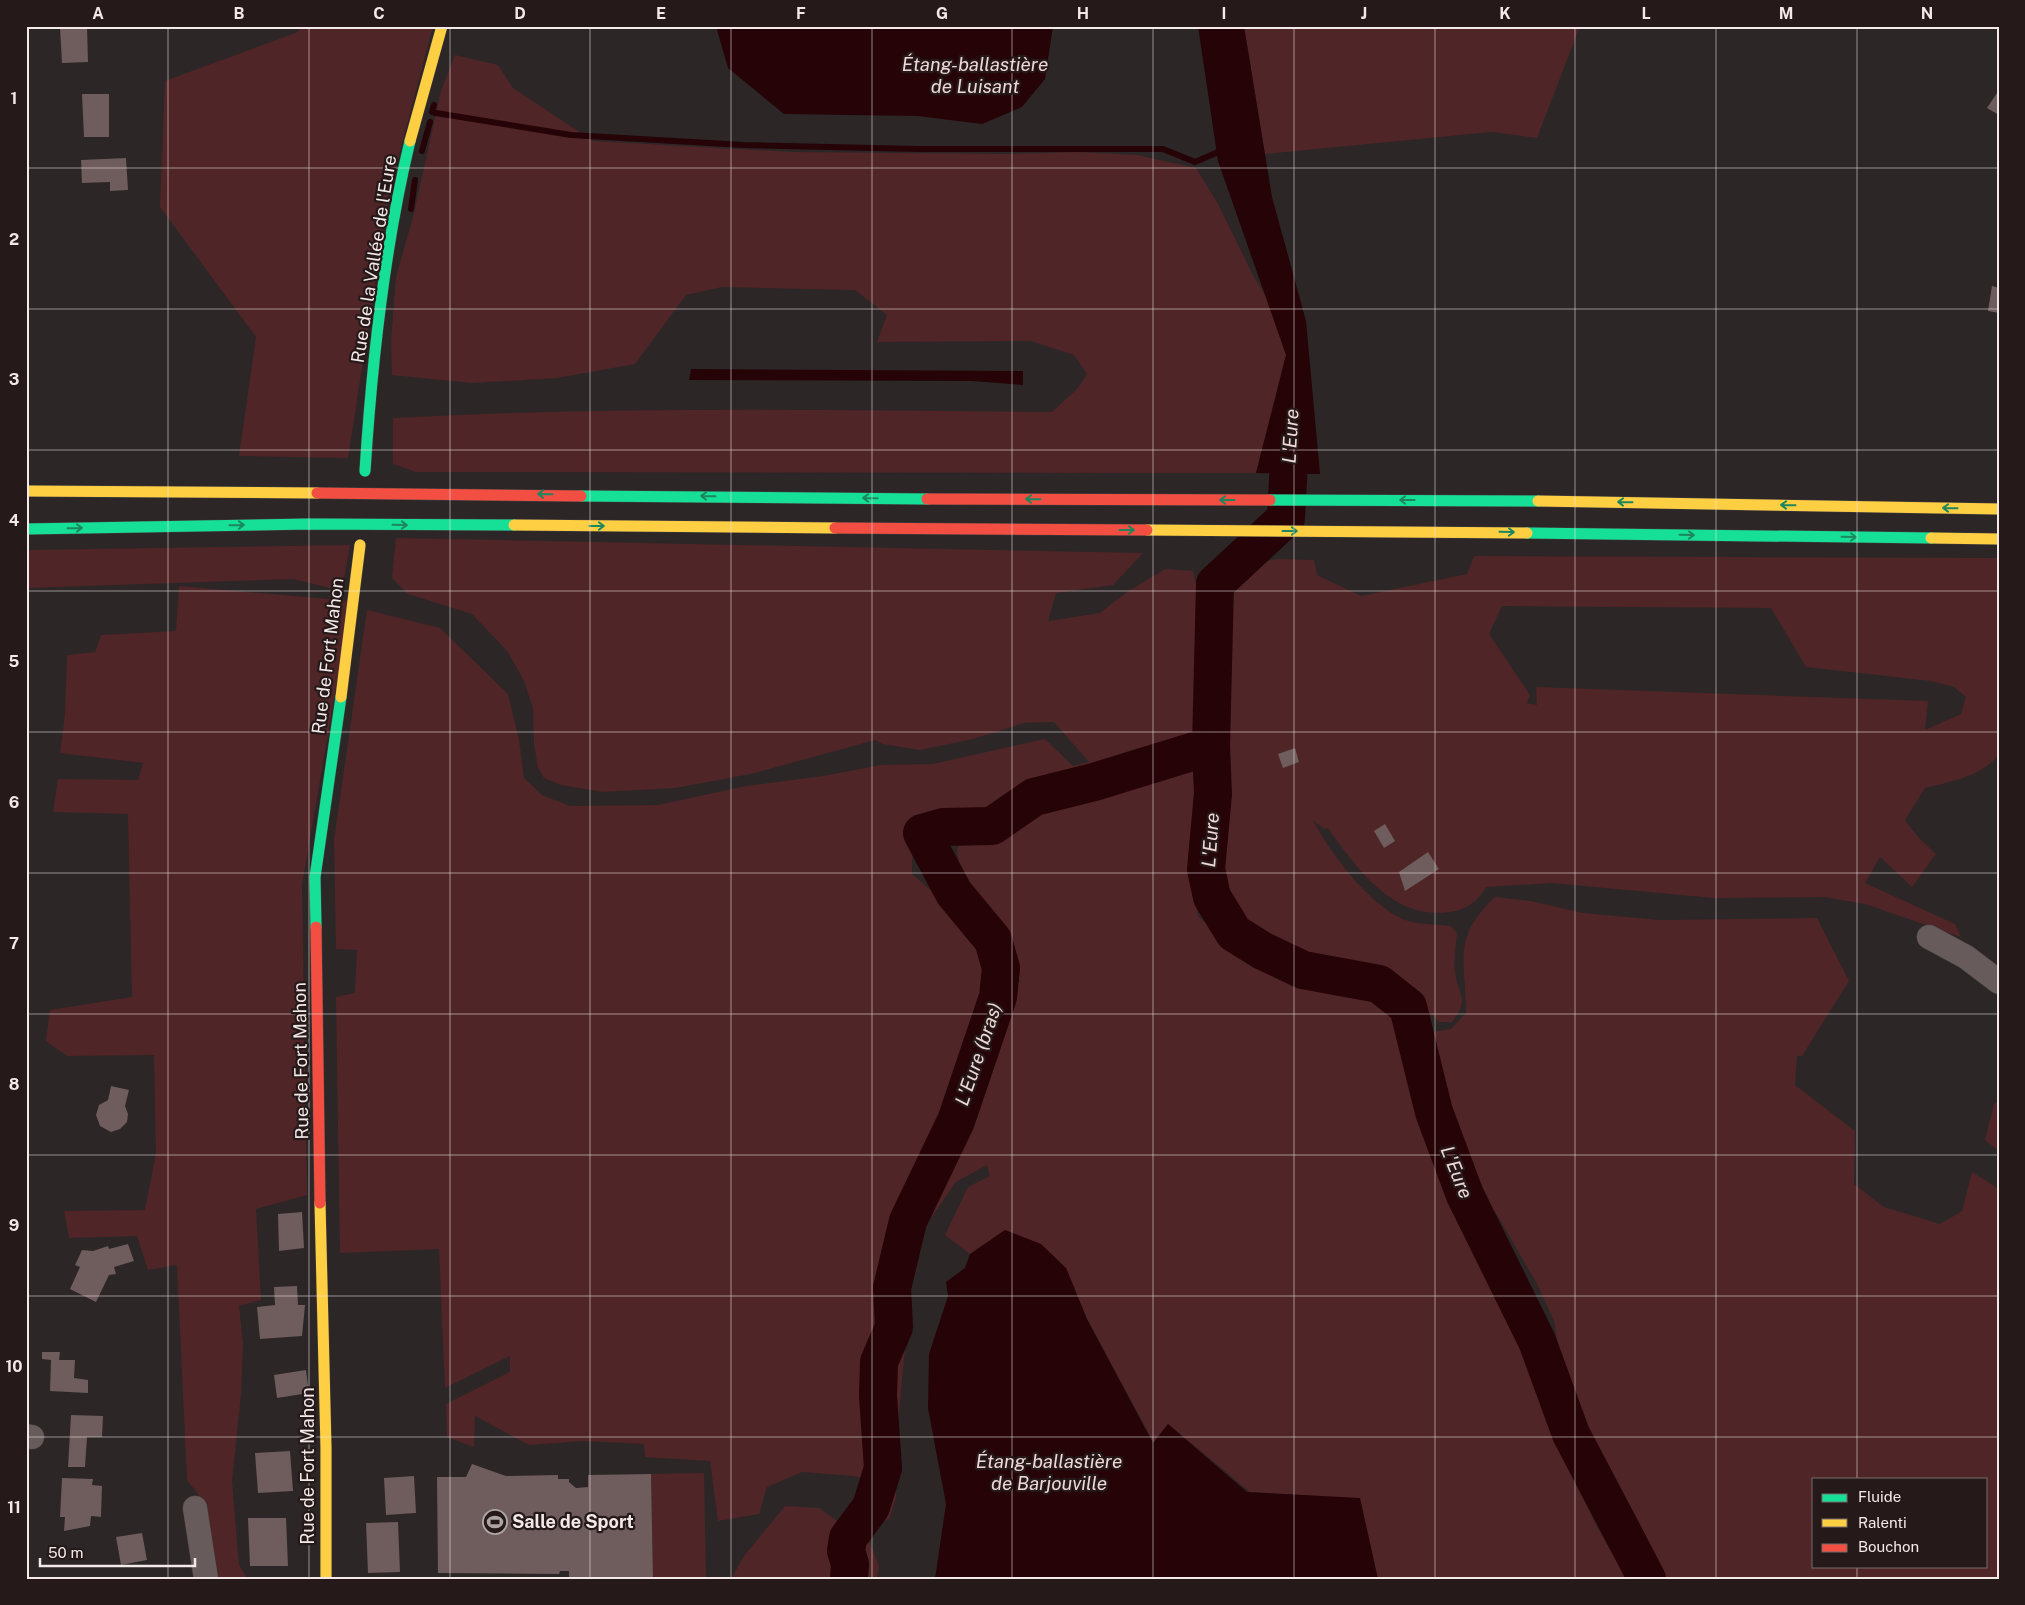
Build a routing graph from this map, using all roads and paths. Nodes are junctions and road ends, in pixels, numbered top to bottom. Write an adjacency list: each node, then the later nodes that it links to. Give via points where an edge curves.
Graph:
1 (442, 26): 2 (main road, Rue de la Vallée de l'Eure, via 408,150 390,240 368,416)
2 (366, 471)
3 (26, 491): 4 (main road, one-way to 3, via 1456,500)
4 (1999, 509)
5 (26, 529): 6 (main road, one-way to 6, via 309,524)
6 (1999, 539)
7 (360, 545): 12 (main road, Rue de Fort Mahon, via 315,877)
8 (1929, 937): 9 (street, via 1966,957)
9 (1999, 982)
10 (195, 1508): 11 (street)
11 (206, 1579)
12 (326, 1579)

